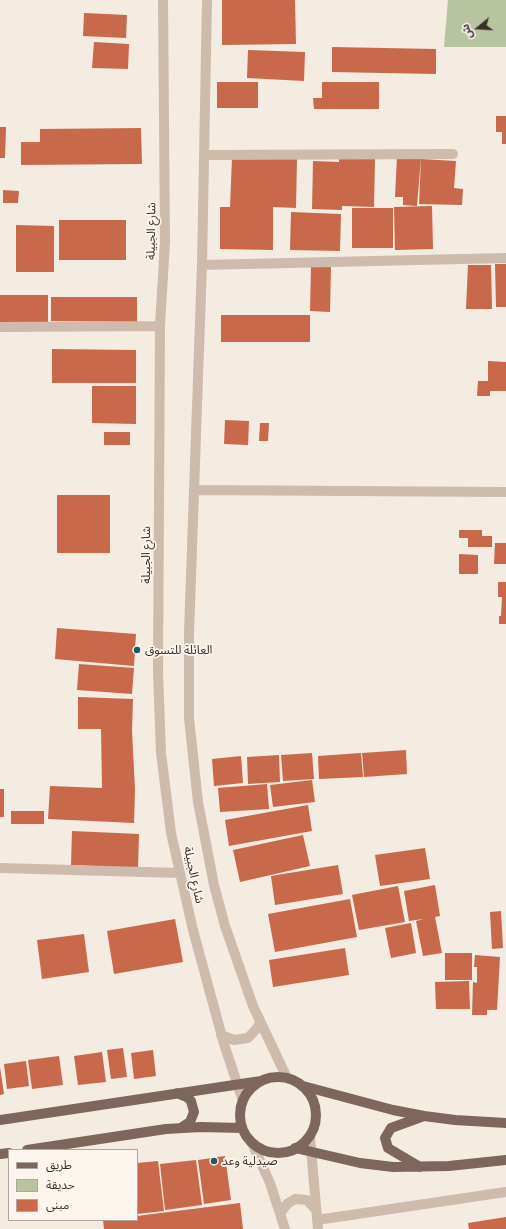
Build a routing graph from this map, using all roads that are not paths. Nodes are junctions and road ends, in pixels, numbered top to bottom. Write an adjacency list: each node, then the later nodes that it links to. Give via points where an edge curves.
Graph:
1 (163, 0): 7 (street, شارع الجبيلة, via 165,242)
2 (207, 0): 4 (street)
3 (453, 154): 4 (street)
4 (204, 155): 6 (street)
5 (506, 258): 6 (street)
6 (202, 265): 9 (street)
7 (160, 326): 8 (street); 12 (street, شارع الجبيلة, via 158,713 165,793)
8 (0, 327)
9 (194, 490): 10 (street); 13 (street, via 188,675 189,718 198,802 214,885 225,926)
10 (506, 492)
11 (0, 868): 12 (street)
12 (180, 873): 14 (street, شارع الجبيلة)
13 (260, 1020): 14 (street, via 258,1028 248,1038 234,1040); 15 (street)
14 (221, 1035): 17 (street, شارع الجبيلة)
15 (287, 1078): 16 (main road, via 269,1077); 18 (main road)
16 (261, 1081): 17 (main road); 20 (main road, via 247,1093)
17 (237, 1084): 19 (main road); 20 (street, شارع الجبيلة)
18 (303, 1086): 21 (main road); 26 (main road, via 316,1110 316,1120)
19 (176, 1093): 22 (main road); 24 (main road, via 187,1097 194,1106 190,1122)
20 (243, 1101): 25 (main road, via 240,1110)
21 (424, 1116): 23 (main road); 32 (main road, via 391,1128 385,1138 388,1148)
22 (0, 1120)
23 (506, 1123)
24 (181, 1128): 25 (main road); 29 (main road)
25 (242, 1128): 27 (main road)
26 (310, 1137): 28 (main road); 30 (street)
27 (252, 1143): 28 (main road, via 269,1152 287,1152); 35 (street)
28 (295, 1148): 30 (main road)
29 (34, 1149)
30 (310, 1153): 32 (main road, via 360,1163); 34 (street)
31 (506, 1160): 32 (main road)
32 (421, 1168)
33 (506, 1192): 36 (street)
34 (316, 1208): 35 (street, via 307,1200 295,1199 286,1204); 36 (street)
35 (280, 1214): 37 (street)
36 (318, 1224)
37 (285, 1229)

